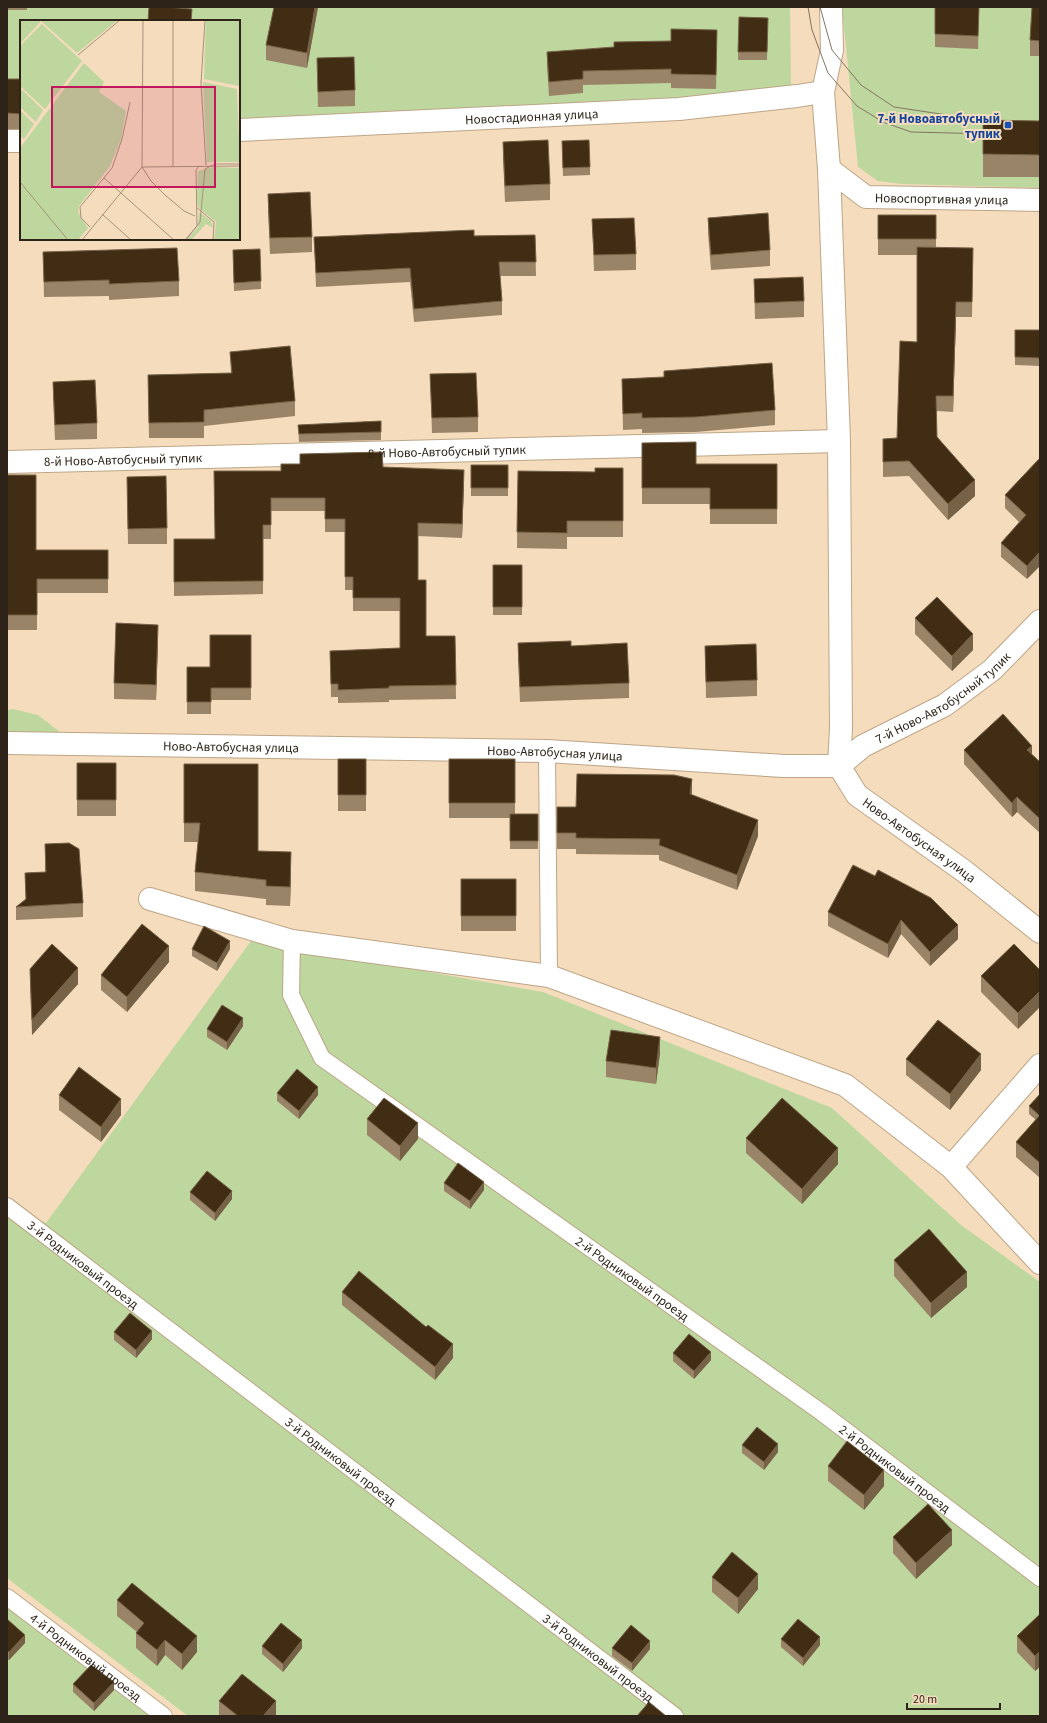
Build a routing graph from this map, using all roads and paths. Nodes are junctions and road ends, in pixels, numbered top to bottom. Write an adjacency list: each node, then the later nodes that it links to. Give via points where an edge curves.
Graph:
1 (831, 7): 2 (street, via 832,50)
2 (824, 92): 3 (street, Новостадионная улица, via 679,109); 6 (street)
3 (240, 130)
4 (20, 141): 5 (street)
5 (7, 142)
6 (829, 169): 7 (street, Новоспортивная улица, via 866,197); 8 (street)
7 (1040, 200)
8 (840, 441): 9 (street, 8-й Ново-Автобусный тупик); 13 (street)
9 (7, 462)
10 (1040, 621): 13 (street, 7-й Ново-Автобусный тупик, via 992,670 945,705 863,746)
11 (7, 743): 12 (street, Ново-Автобусная улица)
12 (547, 751): 13 (street, Ново-Автобусная улица, via 784,766); 17 (lane)
13 (839, 766): 15 (street, Ново-Автобусная улица, via 856,795 964,871)
14 (150, 899): 16 (street)
15 (1040, 932)
16 (292, 941): 17 (street); 22 (lane, 2-й Родниковый проезд, via 291,995 322,1058 821,1412)
17 (549, 976): 19 (street, via 845,1086)
18 (1040, 1064): 19 (street)
19 (950, 1166): 21 (street)
20 (7, 1206): 25 (lane, 3-й Родниковый проезд)
21 (1040, 1263)
22 (1040, 1578)
23 (7, 1597): 24 (lane, 4-й Родниковый проезд)
24 (164, 1716)
25 (675, 1716)

